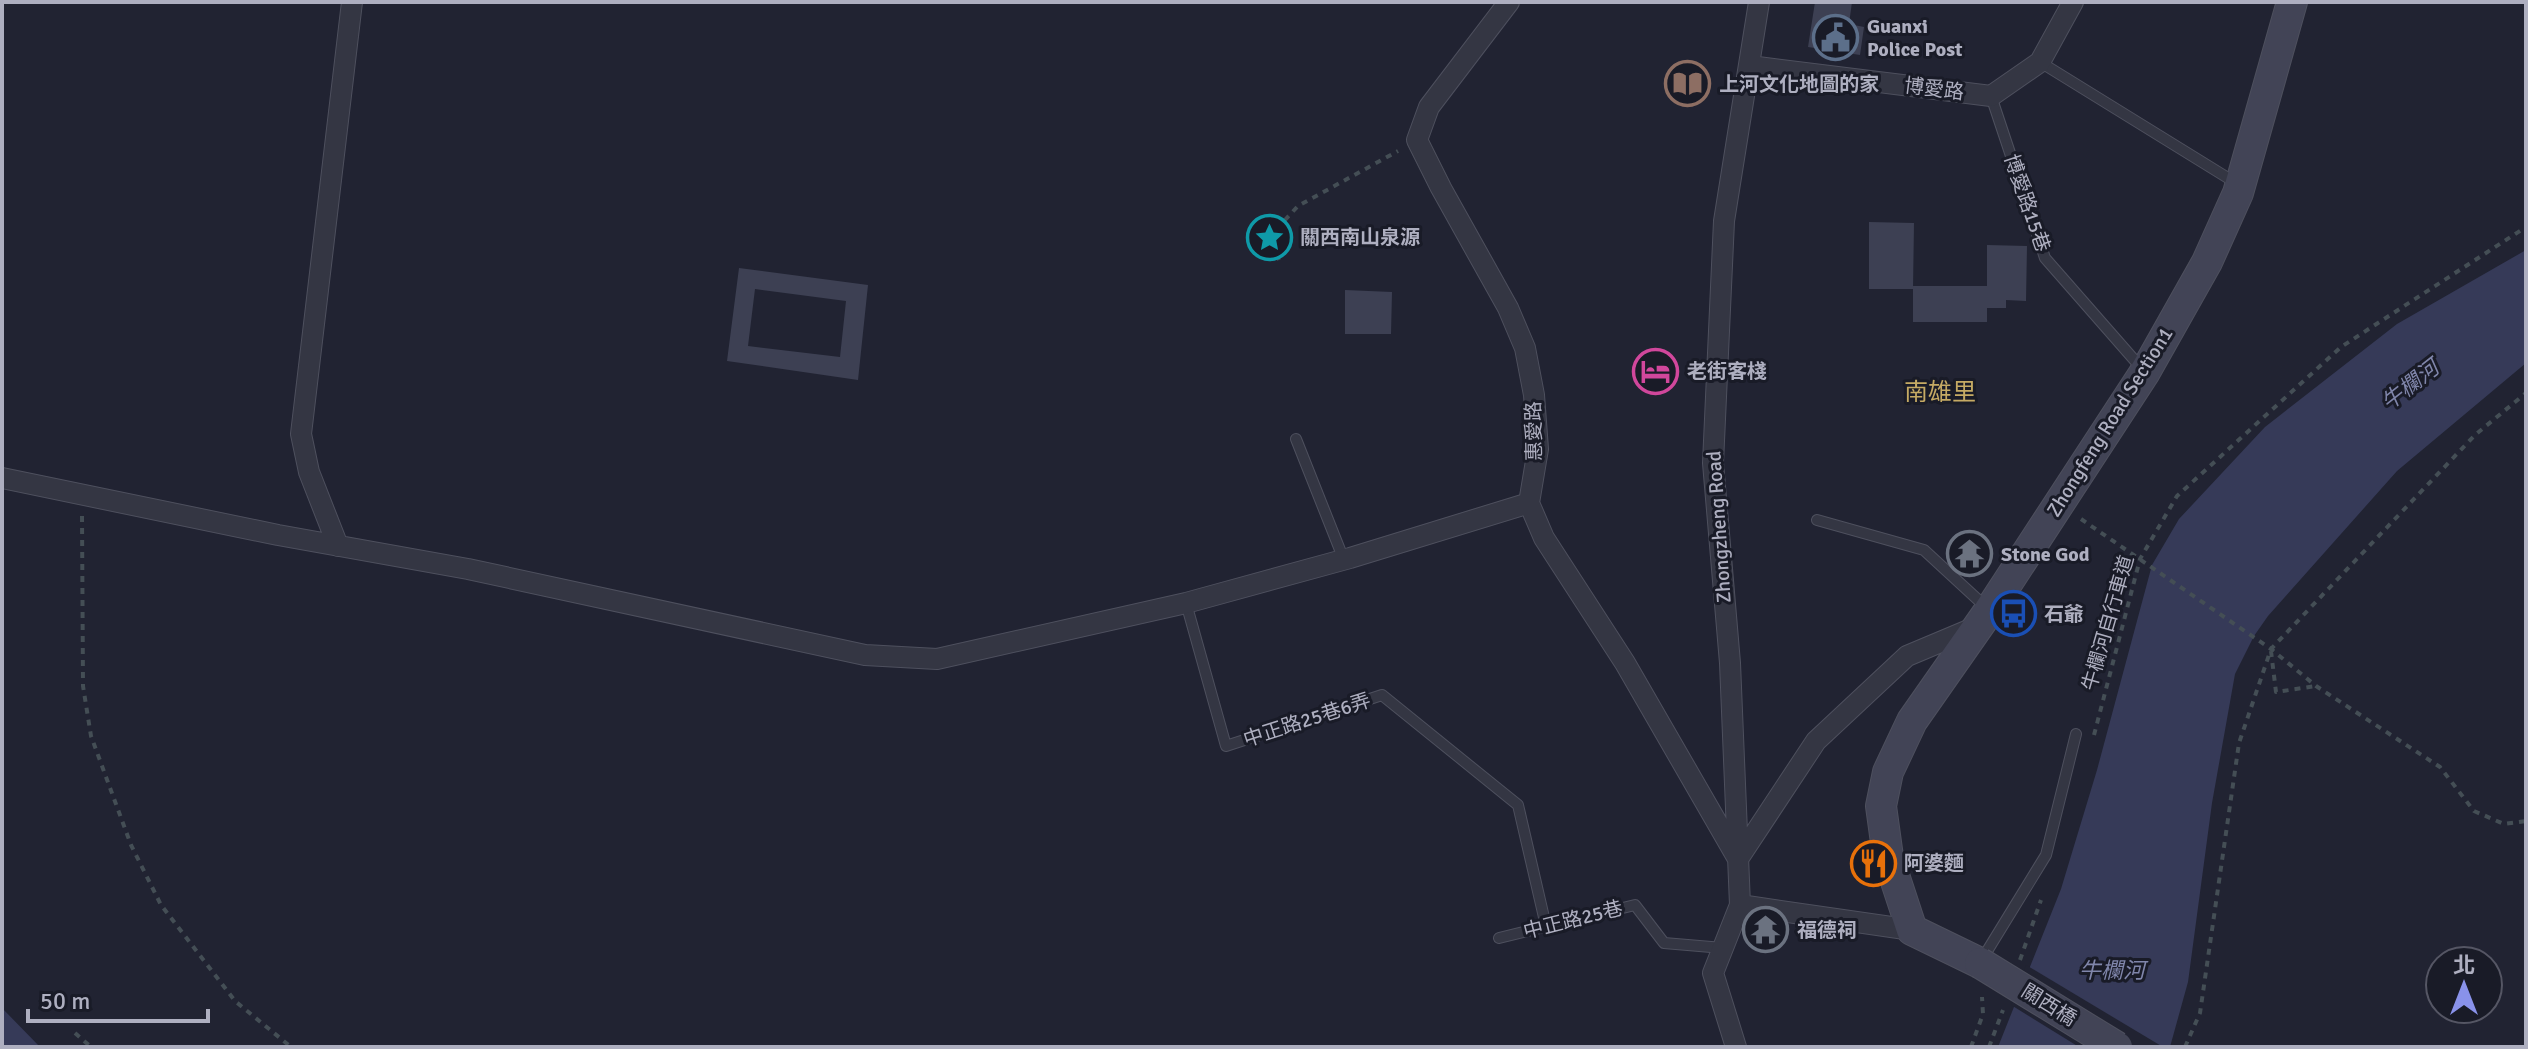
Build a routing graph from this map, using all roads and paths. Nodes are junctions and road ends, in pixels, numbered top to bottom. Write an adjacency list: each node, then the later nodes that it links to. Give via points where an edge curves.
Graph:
1 (352, 2): 21 (street, via 301,434 309,472)
2 (1509, 2): 9 (street, via 1429,107)
3 (1759, 2): 7 (street, Zhongzheng Road)
4 (2073, 2): 6 (street, 博愛路)
5 (2292, 2): 10 (main road, Zhongfeng Road Section1)
6 (2040, 62): 8 (street, 博愛路); 10 (lane)
7 (1750, 66): 8 (street, 博愛路); 31 (street, Zhongzheng Road, via 1724,221 1713,463 1730,663)
8 (1991, 96): 13 (lane, 博愛路15巷, via 2045,258)
9 (1417, 140): 12 (path, via 1298,206 1269,237); 18 (street, 惠愛路, via 1525,348 1538,449)
10 (2240, 186): 13 (main road, Zhongfeng Road Section1, via 2207,262)
11 (2526, 227): 22 (path, 牛欄河自行車道, via 2341,347 2177,496)
12 (1279, 260)
13 (2145, 372): 19 (main road, Zhongfeng Road Section1)
14 (2526, 393): 26 (path, via 2475,435)
15 (1296, 439): 23 (lane)
16 (2, 478): 17 (street)
17 (82, 494): 21 (street); 44 (path, via 83,686 91,736 131,845 161,905 235,1001)
18 (1529, 503): 23 (street); 31 (street, via 1544,538 1625,663)
19 (2059, 504): 22 (path); 25 (main road, Zhongfeng Road Section1)
20 (1817, 520): 25 (lane, via 1924,550)
21 (338, 546): 24 (street, via 865,655 937,659)
22 (2140, 559): 26 (path); 29 (path, 牛欄河自行車道)
23 (1344, 560): 24 (street)
24 (1186, 603): 34 (lane, 中正路25巷6弄, via 1226,746 1382,695 1518,805)
25 (1984, 619): 31 (street, via 1907,656 1816,741); 35 (main road, Zhongfeng Road Section1, via 1912,721 1888,772 1881,806 1888,857)
26 (2271, 649): 27 (path); 27 (path, via 2276,692); 49 (path, via 2239,743 2200,1013)
27 (2316, 686): 30 (path, via 2440,767 2474,811 2504,824)
28 (2076, 734): 38 (lane, via 2046,855)
29 (2092, 741)
30 (2526, 821)
31 (1738, 859): 33 (street, Zhongzheng Road)
32 (2042, 897): 39 (path)
33 (1740, 905): 35 (street); 37 (street, Zhongzheng Road)
34 (1546, 926): 36 (lane, 中正路25巷); 37 (lane, 中正路25巷, via 1635,905 1664,943)
35 (1912, 930): 38 (main road)
36 (1499, 938)
37 (1723, 948): 45 (street, Zhongzheng Road, via 1713,973)
38 (1980, 963): 48 (main road, 關西橋, bridge)
39 (2017, 968)
40 (2008, 996): 47 (path)
41 (1983, 1014): 46 (path)
42 (75, 1033): 43 (path)
43 (91, 1047)
44 (291, 1047)
45 (1736, 1047)
46 (1971, 1047)
47 (1989, 1047)
48 (2117, 1047)
49 (2185, 1047)

